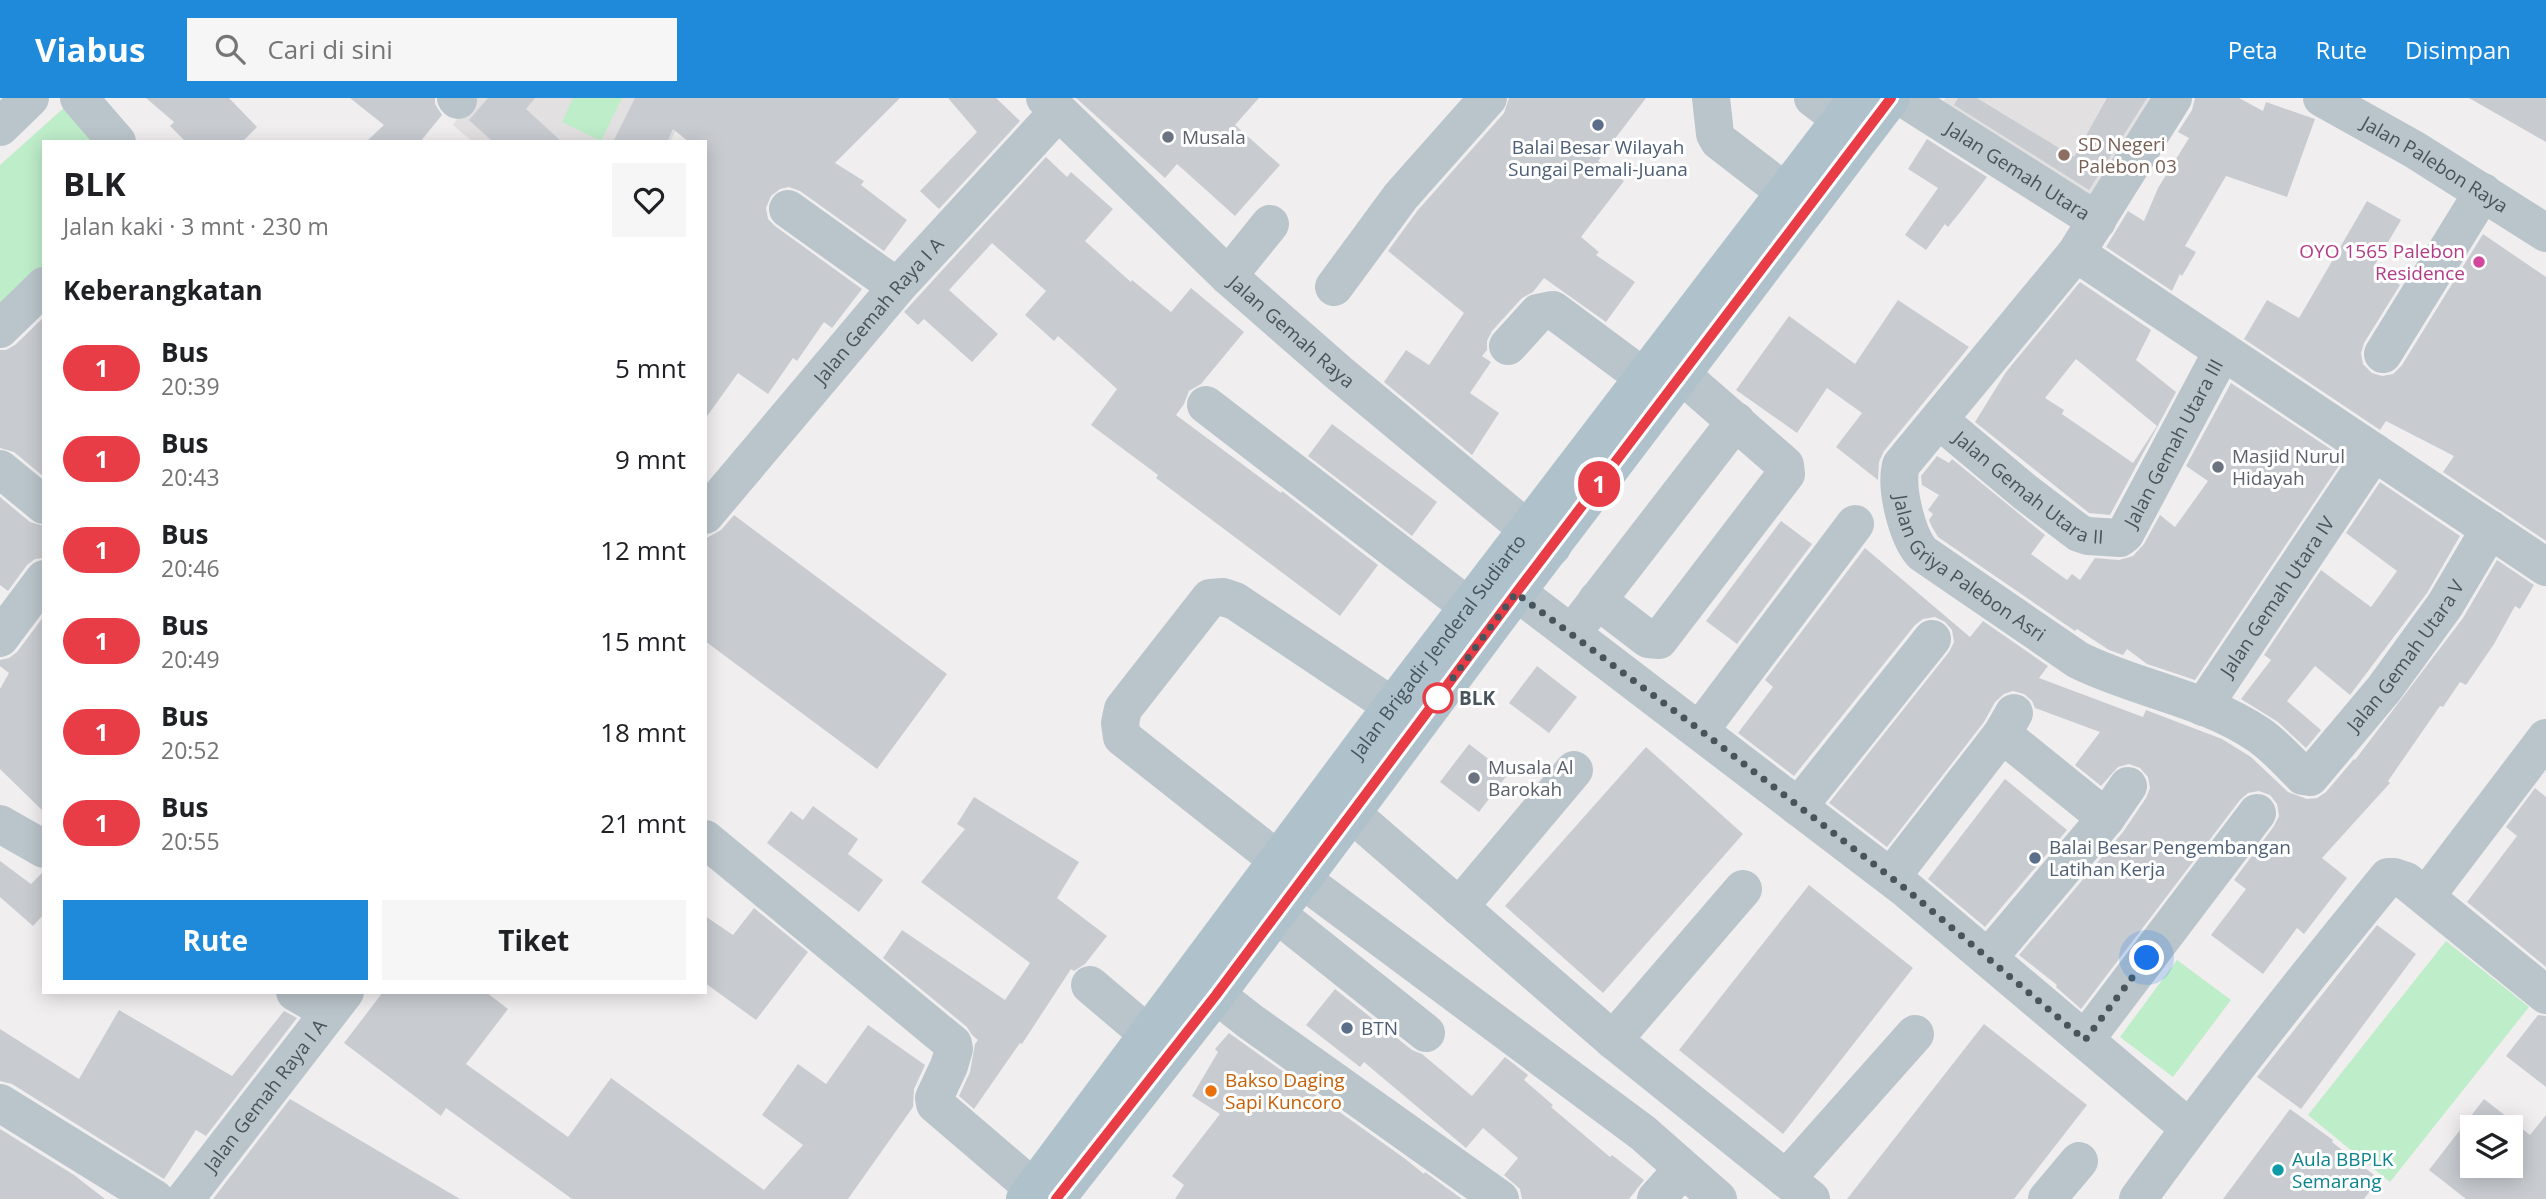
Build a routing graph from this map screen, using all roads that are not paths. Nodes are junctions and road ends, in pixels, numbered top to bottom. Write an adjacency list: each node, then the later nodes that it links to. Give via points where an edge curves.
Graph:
1 (30, 98): 11 (street)
2 (79, 98): 12 (street)
3 (1488, 98): 22 (street, via 1401,196)
4 (1710, 98): 14 (street, via 1719,141)
5 (1891, 98): 10 (main road, Jalan Brigadir Jenderal Sudiarto)
6 (1902, 98): 16 (street, Jalan Gemah Utara)
7 (2173, 98): 16 (street, Jalan Griya Palebon Asri)
8 (2322, 98): 13 (street, Jalan Palebon Raya)
9 (1052, 105): 20 (street, Jalan Gemah Raya); 21 (street, Jalan Gemah Raya I A)
10 (1843, 113): 14 (main road, Jalan Brigadir Jenderal Sudiarto)
11 (0, 127)
12 (115, 140)
13 (2483, 192): 18 (street, Jalan Palebon Raya); 27 (street)
14 (1796, 200): 28 (main road, Jalan Brigadir Jenderal Sudiarto)
15 (788, 209): 21 (street)
16 (2097, 221): 19 (street, Jalan Griya Palebon Asri)
17 (1270, 224): 20 (street)
18 (2546, 233)
19 (2076, 253): 26 (street); 30 (street, Jalan Griya Palebon Asri)
20 (1228, 276): 39 (street, Jalan Gemah Raya)
21 (897, 287): 34 (street, Jalan Gemah Raya I A)
22 (1334, 287)
23 (42, 288): 24 (street)
24 (0, 329)
25 (1508, 346): 28 (street, via 1538,313 1553,310)
26 (2222, 352): 32 (street); 38 (street, Jalan Gemah Utara III)
27 (2383, 354)
28 (1663, 376): 31 (street); 39 (main road, Jalan Brigadir Jenderal Sudiarto)
29 (1206, 405): 43 (street)
30 (1939, 420): 38 (street, Jalan Gemah Utara II, via 2079,533 2114,539); 47 (street, Jalan Griya Palebon Asri, via 1899,474 1913,541 1922,553 2078,660)
31 (1736, 421): 42 (street); 42 (street, via 1785,464 1786,474 1663,636 1656,641 1648,639)
32 (2374, 452): 37 (street); 47 (street, Jalan Gemah Utara IV)
33 (0, 469): 35 (street)
34 (710, 500)
35 (42, 503)
36 (1855, 524): 48 (street)
37 (2490, 528): 40 (street); 51 (street, Jalan Gemah Utara V, via 2437,615 2384,689)
38 (2125, 534)
39 (1539, 538): 41 (main road, Jalan Brigadir Jenderal Sudiarto)
40 (2546, 567)
41 (1504, 583): 43 (main road, Jalan Brigadir Jenderal Sudiarto); 44 (street)
42 (1597, 600): 44 (street)
43 (1480, 617): 46 (main road, Jalan Brigadir Jenderal Sudiarto); 53 (main road, Jalan Brigadir Jenderal Sudiarto)
44 (1571, 635): 48 (street)
45 (1932, 639): 54 (street)
46 (1392, 706): 53 (main road, Jalan Brigadir Jenderal Sudiarto); 60 (street, via 1235,600 1223,597 1210,598 1123,709 1122,737)
47 (2203, 708): 51 (street, Jalan Griya Palebon Asri, via 2262,737 2303,776)
48 (1700, 730): 54 (street)
49 (2546, 738): 63 (street)
50 (1574, 770): 65 (street)
51 (2310, 777)
52 (2128, 786): 56 (street)
53 (1340, 804): 60 (main road, Jalan Brigadir Jenderal Sudiarto); 65 (street)
54 (1798, 807): 61 (street)
55 (2257, 813): 75 (street)
56 (2106, 818): 61 (street, via 2008,723); 66 (street)
57 (0, 824): 59 (street)
58 (707, 841): 82 (street, via 953,1044 935,1104)
59 (42, 848)
60 (1291, 870): 64 (main road, Jalan Brigadir Jenderal Sudiarto); 80 (street, via 1643,1133)
61 (1891, 877): 66 (street)
62 (1743, 889): 74 (street)
63 (2426, 896): 70 (street); 78 (street, via 2406,881 2388,877)
64 (1265, 905): 68 (main road, Jalan Brigadir Jenderal Sudiarto); 72 (street)
65 (1460, 907): 74 (street)
66 (1988, 958): 75 (street)
67 (1090, 985): 76 (street)
68 (1204, 986): 76 (main road, Jalan Brigadir Jenderal Sudiarto); 85 (street)
69 (303, 994): 71 (street)
70 (2546, 995)
71 (337, 1002): 84 (street, Jalan Gemah Raya I A)
72 (1426, 1033)
73 (1915, 1034): 81 (street)
74 (1613, 1040): 81 (street)
75 (2085, 1040): 78 (street)
76 (1159, 1044): 82 (main road, Jalan Brigadir Jenderal Sudiarto)
77 (0, 1103): 83 (street)
78 (2189, 1128): 89 (street)
79 (2079, 1161): 88 (street)
80 (1683, 1169): 86 (street); 87 (street)
81 (1799, 1189)
82 (1040, 1196)
83 (155, 1199)
84 (185, 1199)
85 (1500, 1199)
86 (1656, 1199)
87 (1718, 1199)
88 (2047, 1199)
89 (2138, 1199)

